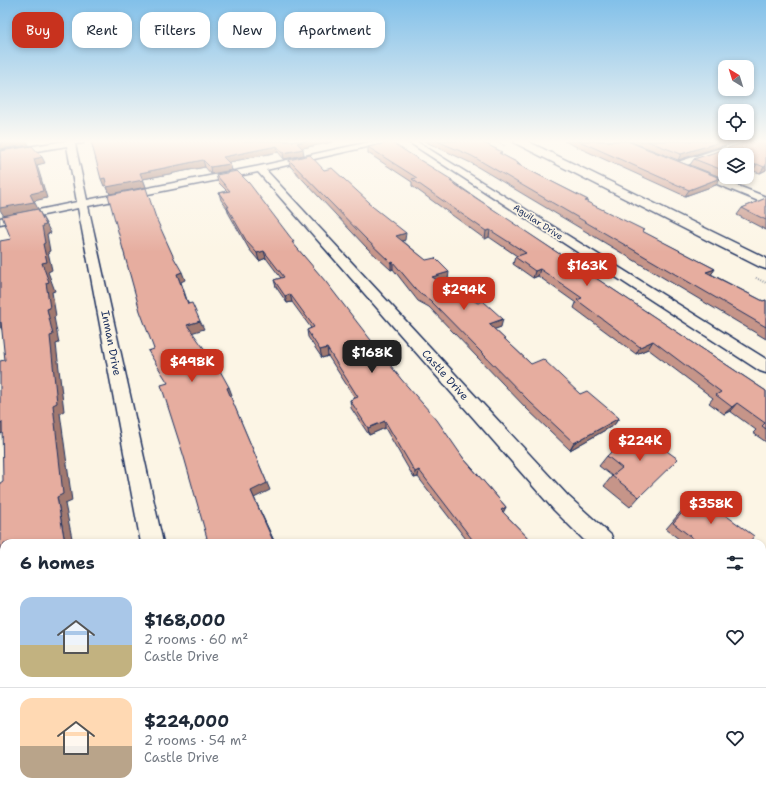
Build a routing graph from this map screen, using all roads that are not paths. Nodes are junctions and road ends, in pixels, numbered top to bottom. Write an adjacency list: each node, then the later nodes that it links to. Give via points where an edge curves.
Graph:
1 (80, 178): 8 (street, Inman Drive)
2 (214, 178): 8 (street)
3 (268, 178): 13 (street, Castle Drive, via 545,485)
4 (469, 178): 11 (street, Aguilar Drive)
5 (594, 178): 10 (main road)
6 (709, 178): 7 (street)
7 (766, 201)
8 (83, 204): 9 (street); 12 (street, Inman Drive)
9 (0, 221)
10 (766, 264)
11 (766, 367)
12 (151, 539)
13 (599, 539)

